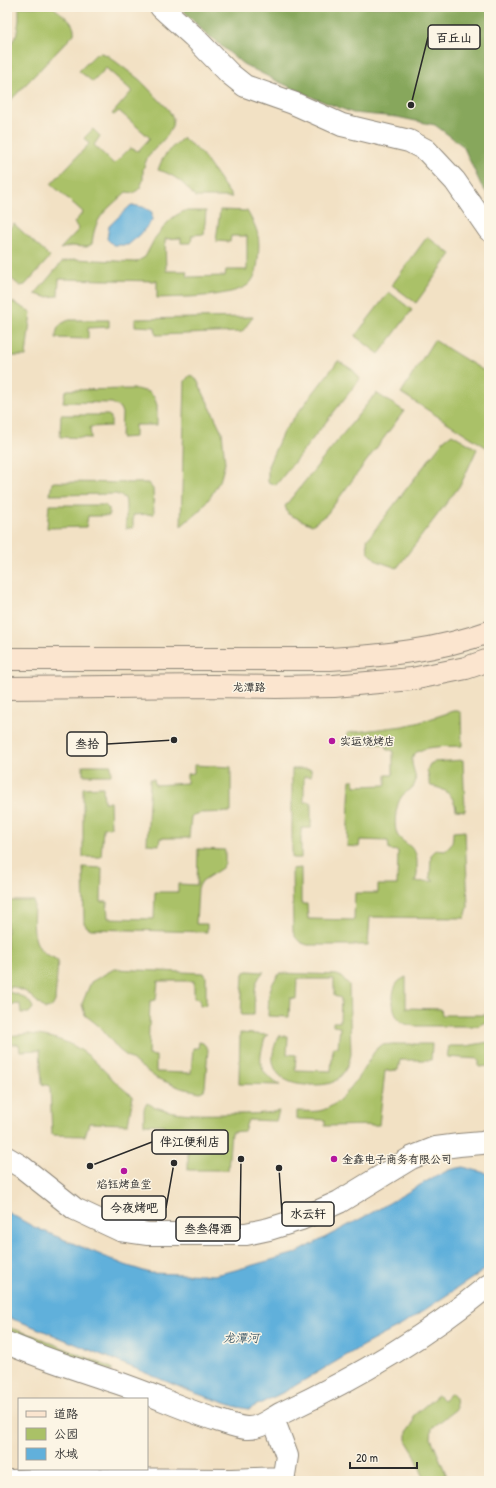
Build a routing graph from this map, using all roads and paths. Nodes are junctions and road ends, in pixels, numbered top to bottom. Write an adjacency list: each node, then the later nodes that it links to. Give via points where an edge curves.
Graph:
1 (161, 7): 2 (street, via 245,86 293,103 342,125 409,141 426,150 455,181)
2 (489, 230)
3 (489, 632): 4 (main road, via 466,640 366,657)
4 (7, 659)
5 (489, 660): 6 (main road, 龙潭路, via 466,668 412,679 334,686)
6 (7, 688)
7 (489, 1141): 8 (street, via 436,1148 411,1158 339,1202 302,1219 246,1234 148,1234 120,1230 75,1209)
8 (7, 1158)
9 (489, 1285): 11 (street, via 393,1353)
10 (7, 1343): 11 (street, via 233,1425 246,1428)
11 (270, 1421): 12 (street, via 277,1429 287,1456)
12 (282, 1479): 14 (street)
13 (7, 1481): 14 (street)
14 (11, 1481)

